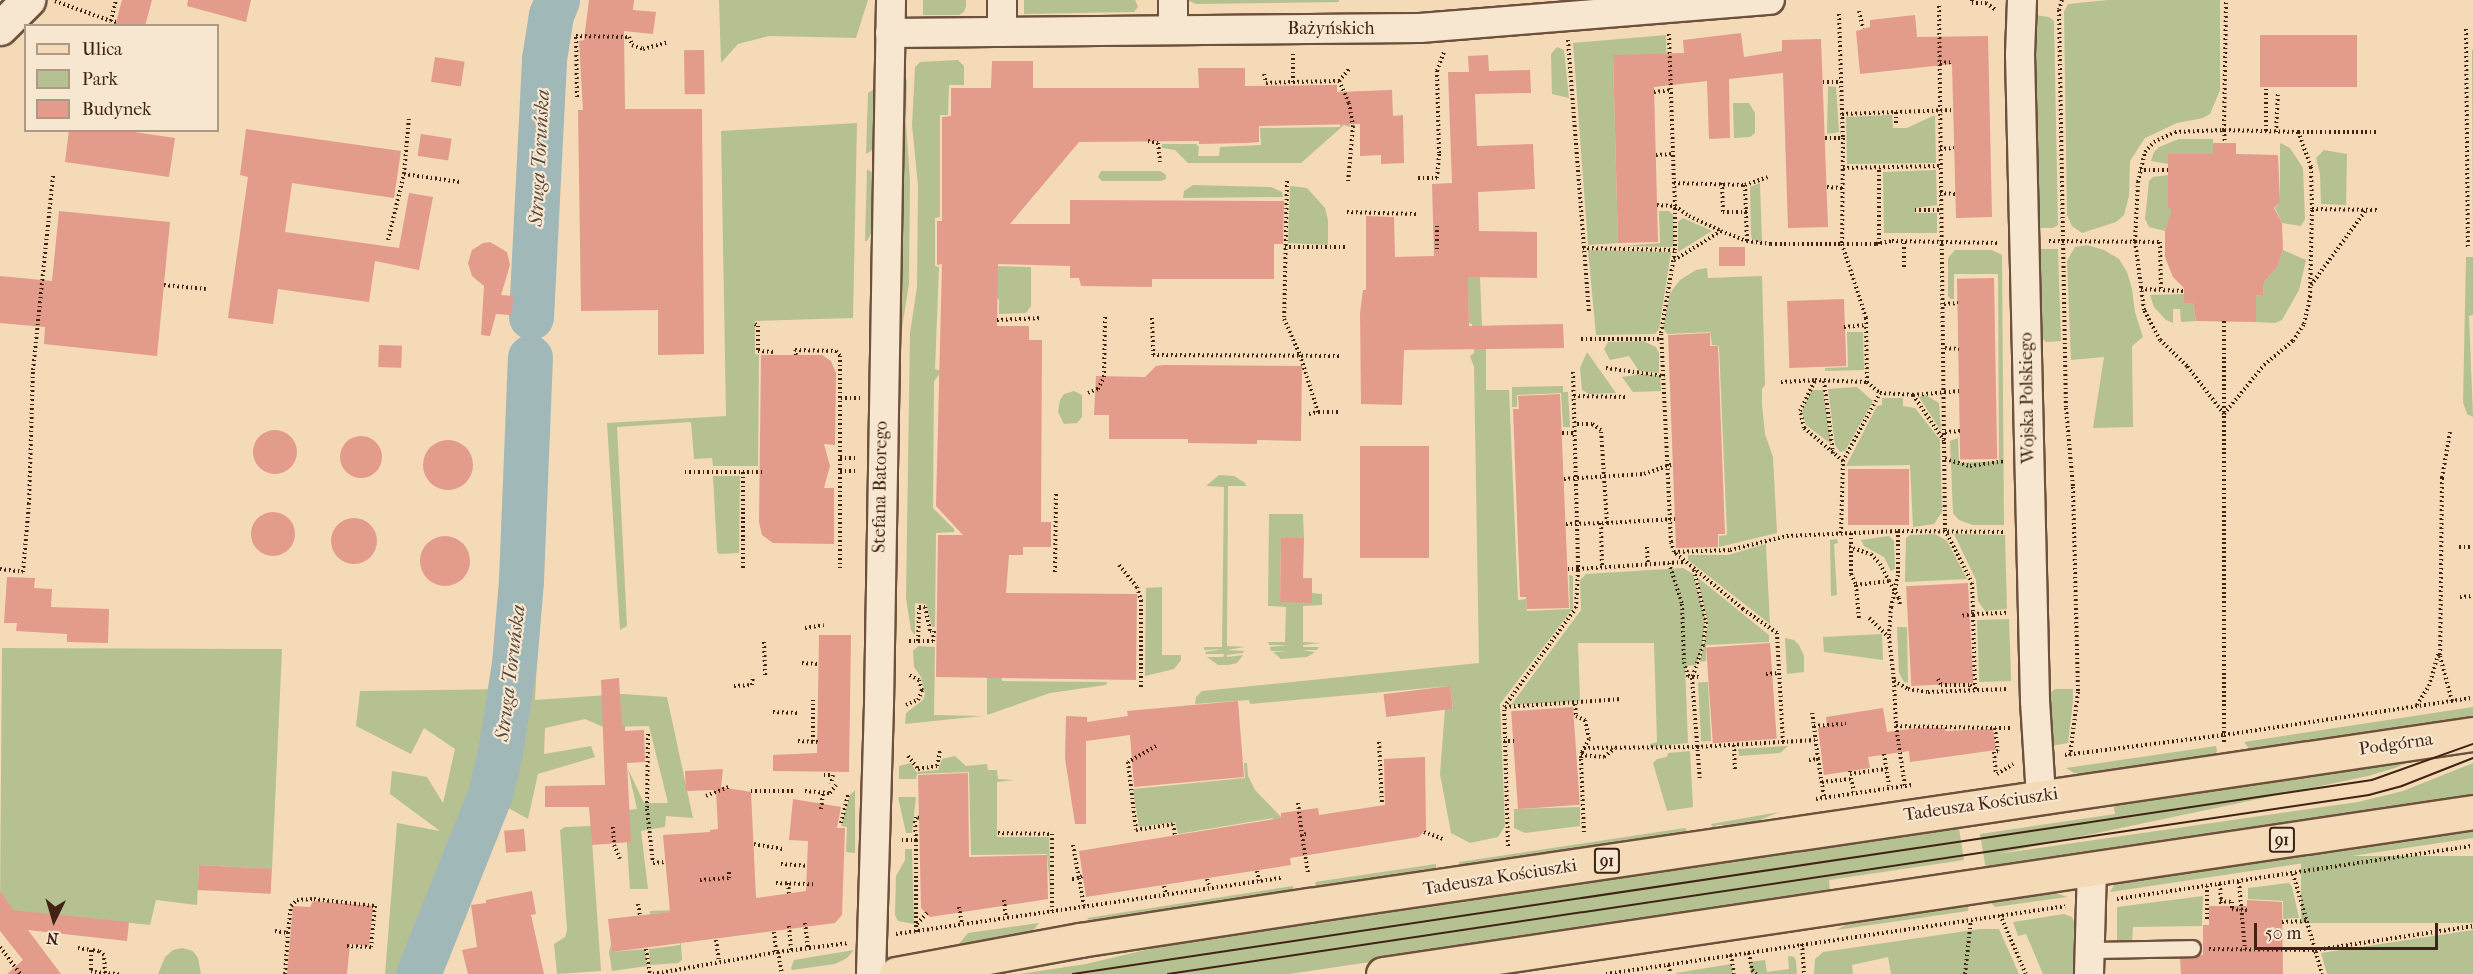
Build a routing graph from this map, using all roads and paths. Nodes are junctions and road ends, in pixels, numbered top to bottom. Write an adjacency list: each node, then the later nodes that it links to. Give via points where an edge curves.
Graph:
1 (28, 0): 14 (street)
2 (53, 0): 3 (path, via 113,22)
3 (116, 0)
4 (891, 0): 20 (street, Stefana Batorego)
5 (1002, 0): 19 (street)
6 (1173, 0): 17 (street)
7 (1770, 0): 17 (street, Bażyńskich, via 1420,28)
8 (2022, 0): 94 (street, Wojska Polskiego)
9 (2062, 0): 92 (path, via 2059,10)
10 (2226, 0): 44 (path)
11 (1939, 6): 26 (path)
12 (1859, 11): 15 (path)
13 (1839, 14): 32 (path)
14 (0, 27)
15 (1863, 29)
16 (2466, 29): 100 (path)
17 (1173, 30): 19 (street, Bażyńskich)
18 (1669, 31): 34 (path)
19 (1002, 32): 20 (street, Bażyńskich)
20 (890, 33): 362 (street, Stefana Batorego)
21 (1568, 38): 101 (path)
22 (666, 43): 37 (path, via 643,49 632,45 629,37 576,36)
23 (1447, 47): 66 (path, via 1437,71 1437,178)
24 (1293, 48): 30 (path)
25 (1952, 62): 26 (path)
26 (1940, 63): 38 (path)
27 (1349, 69): 29 (path)
28 (1264, 74): 30 (path, via 1266,82)
29 (1339, 81): 30 (path); 69 (path, via 1349,103 1353,126)
30 (1293, 82)
31 (1823, 82): 32 (path)
32 (1840, 82): 41 (path)
33 (2266, 88): 45 (path)
34 (1672, 90): 35 (path); 55 (path)
35 (1654, 92)
36 (2278, 92): 46 (path)
37 (577, 97)
38 (1940, 110): 39 (path); 40 (path); 54 (path)
39 (1953, 110)
40 (1896, 112): 41 (path); 43 (path)
41 (1842, 114): 50 (path)
42 (410, 117): 63 (path)
43 (1896, 125)
44 (2224, 130): 45 (path); 52 (path); 61 (path, via 2175,132 2162,137 2145,152)
45 (2266, 131): 46 (path)
46 (2276, 132): 47 (path)
47 (2298, 132): 48 (path); 79 (path, via 2311,167)
48 (2376, 132)
49 (1825, 138): 50 (path)
50 (1843, 138): 59 (path)
51 (1148, 141): 57 (path, via 1158,143)
52 (2225, 143)
53 (1954, 148): 54 (path)
54 (1940, 149): 58 (path)
55 (1673, 154): 56 (path); 70 (path)
56 (1656, 155)
57 (1160, 162)
58 (1940, 166): 60 (path); 75 (path)
59 (1843, 168): 60 (path); 74 (path)
60 (1879, 168): 97 (path)
61 (2140, 170): 62 (path); 95 (path)
62 (2168, 170)
63 (404, 174): 68 (path); 89 (path)
64 (53, 175): 199 (path, via 33,370 23,572)
65 (1768, 177): 72 (path)
66 (1418, 178)
67 (1287, 181): 98 (path)
68 (460, 182)
69 (1348, 182)
70 (1674, 183): 71 (path); 78 (path)
71 (1722, 183): 72 (path); 84 (path, via 1723,212)
72 (1745, 185): 84 (path)
73 (1827, 187): 74 (path)
74 (1842, 188): 96 (path)
75 (1940, 194): 76 (path); 81 (path)
76 (1955, 194)
77 (1657, 205): 78 (path)
78 (1675, 206): 88 (path); 103 (path)
79 (2312, 209): 82 (path); 107 (path)
80 (1915, 210): 81 (path)
81 (1941, 210): 93 (path)
82 (2366, 210): 83 (path); 107 (path)
83 (2377, 210)
84 (1747, 212): 90 (path)
85 (1347, 213): 86 (path)
86 (1416, 214)
87 (1437, 226): 102 (path)
88 (1721, 231): 90 (path); 104 (path)
89 (388, 240)
90 (1747, 241): 96 (path)
91 (1904, 241): 93 (path); 97 (path); 105 (path)
92 (2064, 241): 94 (path); 95 (path); 270 (path, via 2066,408 2073,488 2078,692)
93 (1943, 242): 94 (path); 113 (path)
94 (2025, 242): 273 (street, Wojska Polskiego)
95 (2135, 242): 109 (path); 110 (path, via 2162,241)
96 (1842, 244): 97 (path); 121 (path)
97 (1879, 244)
98 (1285, 247): 99 (path); 129 (path, via 1284,320)
99 (1346, 247)
100 (2468, 247)
101 (1584, 248): 103 (path); 114 (path)
102 (1437, 249)
103 (1675, 250): 104 (path)
104 (1673, 260): 124 (path)
105 (1904, 267)
106 (164, 285): 108 (path)
107 (2310, 286): 152 (path, via 2304,324 2293,341 2264,365)
108 (206, 289)
109 (2140, 289): 110 (path); 152 (path, via 2144,310 2160,340 2187,366)
110 (2161, 290): 111 (path)
111 (2184, 291)
112 (1958, 303): 113 (path)
113 (1944, 304): 125 (path)
114 (1588, 312)
115 (1105, 317): 142 (path, via 1104,377 1098,388)
116 (1041, 318): 118 (path)
117 (1152, 318): 129 (path, via 1153,355)
118 (997, 320)
119 (2224, 321): 152 (path)
120 (755, 324): 127 (path, via 758,351)
121 (1866, 326): 122 (path); 139 (path)
122 (1845, 327)
123 (1581, 339): 124 (path)
124 (1662, 339): 131 (path)
125 (1945, 348): 126 (path); 140 (path)
126 (1959, 349)
127 (776, 352)
128 (796, 355): 147 (path, via 795,351 839,353)
129 (1300, 355): 130 (path); 149 (path)
130 (1342, 356)
131 (1663, 359): 132 (path); 135 (path)
132 (1669, 359)
133 (1606, 368): 135 (path)
134 (1573, 372): 145 (path)
135 (1664, 376): 167 (path)
136 (1815, 380): 137 (path); 138 (path); 160 (path, via 1800,411 1804,428)
137 (1781, 381)
138 (1824, 381): 139 (path); 160 (path)
139 (1868, 382): 143 (path)
140 (1944, 391): 141 (path); 144 (path); 155 (path)
141 (1960, 391)
142 (1088, 393)
143 (1880, 393): 144 (path); 165 (path)
144 (1913, 395): 159 (path)
145 (1574, 396): 146 (path); 153 (path)
146 (1626, 397)
147 (840, 398): 148 (path); 162 (path)
148 (864, 398)
149 (1318, 412): 150 (path); 151 (path)
150 (1340, 412)
151 (1309, 414)
152 (2224, 414): 255 (path)
153 (1575, 424): 158 (path); 173 (path, via 1592,424 1601,430)
154 (1961, 431): 155 (path)
155 (1945, 432): 159 (path)
156 (2450, 432): 221 (path, via 2442,478)
157 (1562, 433): 158 (path)
158 (1575, 433): 174 (path)
159 (1946, 442): 164 (path)
160 (1833, 453): 165 (path)
161 (2014, 457): 164 (path, via 2000,463 1970,466)
162 (840, 458): 163 (path); 169 (path)
163 (863, 458)
164 (1946, 459): 182 (path)
165 (1843, 461): 185 (path)
166 (1673, 464): 167 (path)
167 (1668, 466): 173 (path, via 1644,474); 177 (path)
168 (685, 471): 171 (path)
169 (840, 471): 170 (path); 197 (path)
170 (862, 471)
171 (743, 472): 172 (path); 201 (path)
172 (765, 472)
173 (1605, 477): 174 (path); 179 (path)
174 (1575, 478): 175 (path); 181 (path)
175 (1564, 479)
176 (1056, 493): 203 (path)
177 (1673, 519): 179 (path); 191 (path)
178 (1601, 523): 179 (path); 181 (path); 196 (path)
179 (1607, 523)
180 (1566, 524): 181 (path)
181 (1577, 524): 198 (path)
182 (1945, 530): 183 (path); 184 (path); 211 (path, via 1972,583)
183 (1898, 531): 186 (path); 206 (path, via 1899,567)
184 (2016, 532)
185 (1841, 533): 186 (path); 191 (path, via 1787,536 1730,550)
186 (1851, 533): 188 (path)
187 (1647, 547): 194 (path)
188 (1849, 547): 204 (path, via 1871,554); 205 (path)
189 (2459, 547): 190 (path)
190 (2473, 547)
191 (1674, 552): 192 (path)
192 (1685, 562): 193 (path); 202 (path)
193 (1669, 563): 194 (path); 230 (path, via 1682,604 1684,662)
194 (1648, 565): 196 (path)
195 (1119, 566): 234 (path, via 1137,586 1141,600)
196 (1602, 567): 198 (path)
197 (840, 568)
198 (1578, 568): 200 (path); 244 (path, via 1576,608)
199 (0, 569)
200 (1568, 569)
201 (743, 570)
202 (1694, 570): 224 (path, via 1777,633); 230 (path, via 1706,622)
203 (1055, 572)
204 (1889, 581): 205 (path); 206 (path)
205 (1856, 585): 214 (path)
206 (1894, 590): 209 (path); 217 (path)
207 (2473, 596): 208 (path)
208 (2460, 597)
209 (1900, 606)
210 (2018, 613): 211 (path)
211 (1973, 614): 212 (path); 235 (path)
212 (1960, 616)
213 (1869, 618): 217 (path)
214 (1859, 619)
215 (824, 625): 216 (path)
216 (805, 628)
217 (1889, 637): 232 (path)
218 (909, 641): 219 (path)
219 (918, 641): 219 (path, via 935,641 925,607 919,607)
220 (764, 642): 228 (path)
221 (2440, 645): 240 (path); 243 (path, via 2429,686)
222 (802, 663): 223 (path)
223 (819, 664)
224 (1779, 673): 225 (path); 261 (path)
225 (1766, 674)
226 (909, 675): 242 (path, via 919,680 922,690 918,700)
227 (753, 676): 233 (path, via 752,686)
228 (765, 677)
229 (1699, 677): 230 (path)
230 (1692, 678): 264 (path)
231 (1938, 679): 235 (path, via 1941,685 1970,685)
232 (1894, 681): 235 (path, via 1908,689 1928,692); 250 (path)
233 (734, 686)
234 (1141, 689)
235 (1975, 689): 236 (path)
236 (2018, 689)
237 (2473, 698): 240 (path)
238 (1622, 699): 241 (path)
239 (813, 700): 257 (path, via 815,741)
240 (2452, 701): 243 (path)
241 (1575, 704): 244 (path); 265 (path, via 1577,717 1586,722 1590,741)
242 (906, 705)
243 (2416, 706): 255 (path)
244 (1504, 707): 258 (path)
245 (1812, 711): 249 (path)
246 (773, 712): 247 (path)
247 (799, 713)
248 (1846, 724): 249 (path)
249 (1814, 726): 256 (path)
250 (1896, 726): 251 (path); 285 (path)
251 (1995, 728): 252 (path); 273 (path, via 1995,774 2017,762)
252 (2018, 728)
253 (648, 734): 317 (path, via 647,809 653,863)
254 (2473, 734): 272 (main road, Podgórna / 91)
255 (2224, 735): 270 (path); 277 (path)
256 (1815, 740): 261 (path); 274 (path)
257 (798, 741)
258 (1504, 741): 259 (path); 313 (path)
259 (1516, 741)
260 (1379, 742): 298 (path)
261 (1783, 742): 262 (path)
262 (1734, 745): 264 (path); 278 (path)
263 (1156, 746): 306 (path, via 1128,762 1136,830 1173,824)
264 (1697, 747): 266 (path); 281 (path)
265 (1584, 748): 266 (path); 269 (path)
266 (1615, 748): 269 (path, via 1604,757)
267 (940, 750): 271 (path, via 937,766 918,769)
268 (1884, 754): 276 (path)
269 (1581, 755): 307 (path)
270 (2070, 755): 273 (path)
271 (908, 756)
272 (2319, 756): 277 (main road, Tadeusza Kościuszki / 91)
273 (2038, 758): 294 (street, Wojska Polskiego)
274 (1818, 759): 275 (path); 282 (path)
275 (1809, 760)
276 (1887, 769): 280 (path); 287 (path)
277 (2223, 770): 294 (main road, Tadeusza Kościuszki / 91)
278 (1735, 772)
279 (824, 775): 292 (path, via 832,775 834,785 830,793)
280 (1851, 775): 282 (path); 291 (path)
281 (1700, 781)
282 (1822, 782): 295 (path)
283 (1917, 784): 285 (path)
284 (850, 786): 302 (path)
285 (1905, 786): 287 (path)
286 (728, 787): 293 (path)
287 (1890, 787): 291 (path)
288 (794, 790): 289 (path)
289 (751, 791)
290 (805, 791): 292 (path)
291 (1854, 792): 295 (path)
292 (823, 793): 299 (path)
293 (706, 796)
294 (2041, 796): 388 (main road, Tadeusza Kościuszki / 91, via 1092,938)
295 (1824, 797): 296 (path)
296 (1813, 800)
297 (1298, 803): 323 (path)
298 (1382, 803)
299 (821, 809)
300 (2473, 812): 320 (main road, 91)
301 (919, 818): 310 (path, via 915,821)
302 (841, 823)
303 (613, 828): 316 (path)
304 (1424, 832): 308 (path)
305 (998, 833): 344 (path, via 1052,834)
306 (1175, 835)
307 (1584, 835)
308 (1443, 839)
309 (902, 840): 310 (path)
310 (918, 840): 354 (path)
311 (753, 843): 315 (path)
312 (1074, 845): 341 (path)
313 (1508, 846)
314 (2473, 846): 324 (path)
315 (783, 849)
316 (620, 859)
317 (665, 862)
318 (781, 864): 319 (path)
319 (807, 866)
320 (2092, 868): 339 (street); 389 (main road, 91)
321 (729, 870): 326 (path, via 729,878)
322 (1257, 871): 327 (path)
323 (1308, 874)
324 (2293, 874): 328 (path); 351 (path)
325 (1208, 879): 335 (path)
326 (700, 880)
327 (1259, 881)
328 (2239, 882): 332 (path); 343 (path)
329 (776, 883): 330 (path)
330 (788, 883): 331 (path); 336 (path)
331 (813, 884)
332 (2220, 884): 334 (path); 343 (path, via 2221,903 2232,902 2232,909)
333 (1164, 886): 337 (path)
334 (2207, 886): 339 (path); 350 (path)
335 (1210, 888)
336 (789, 894)
337 (1166, 894)
338 (1004, 900): 348 (path)
339 (2091, 902): 347 (path); 379 (street)
340 (638, 904): 346 (path)
341 (1084, 906)
342 (959, 907): 355 (path)
343 (2245, 910): 373 (path)
344 (1052, 911)
345 (927, 913): 354 (path)
346 (640, 915)
347 (2000, 915): 349 (path); 396 (path)
348 (1006, 918)
349 (1971, 920): 364 (path); 395 (path)
350 (2207, 920)
351 (2307, 921): 352 (path); 374 (path)
352 (2282, 922)
353 (805, 923): 368 (path)
354 (916, 924): 360 (path)
355 (962, 924)
356 (789, 926): 372 (path)
357 (2473, 926): 374 (path)
358 (275, 932): 361 (path)
359 (774, 932): 375 (path)
360 (916, 932)
361 (288, 933): 365 (path, via 291,906 297,900 375,906 373,945); 384 (path)
362 (871, 938): 368 (path); 387 (street, Stefana Batorego)
363 (716, 940): 378 (path)
364 (1802, 944): 376 (path); 394 (path)
365 (344, 946)
366 (0, 947): 382 (path)
367 (78, 948): 371 (path)
368 (808, 948): 372 (path)
369 (2192, 948): 373 (path); 379 (lane)
370 (646, 949): 385 (path)
371 (91, 950): 381 (path, via 102,952); 381 (path, via 91,971)
372 (791, 950): 375 (path)
373 (2245, 950): 374 (path)
374 (2315, 950): 397 (path)
375 (777, 952): 378 (path); 386 (path)
376 (1749, 953): 377 (path); 393 (path)
377 (1731, 956): 380 (path); 392 (path)
378 (718, 962): 385 (path)
379 (2089, 962)
380 (1669, 965): 390 (path); 391 (path)
381 (105, 973): 383 (path)
382 (20, 974)
383 (120, 974)
384 (285, 974)
385 (651, 974)
386 (782, 974)
387 (871, 974)
388 (896, 974)
389 (1383, 974)
390 (1606, 974)
391 (1670, 974)
392 (1734, 974)
393 (1756, 974)
394 (1804, 974)
395 (1965, 974)
396 (2026, 974)
397 (2322, 974)

